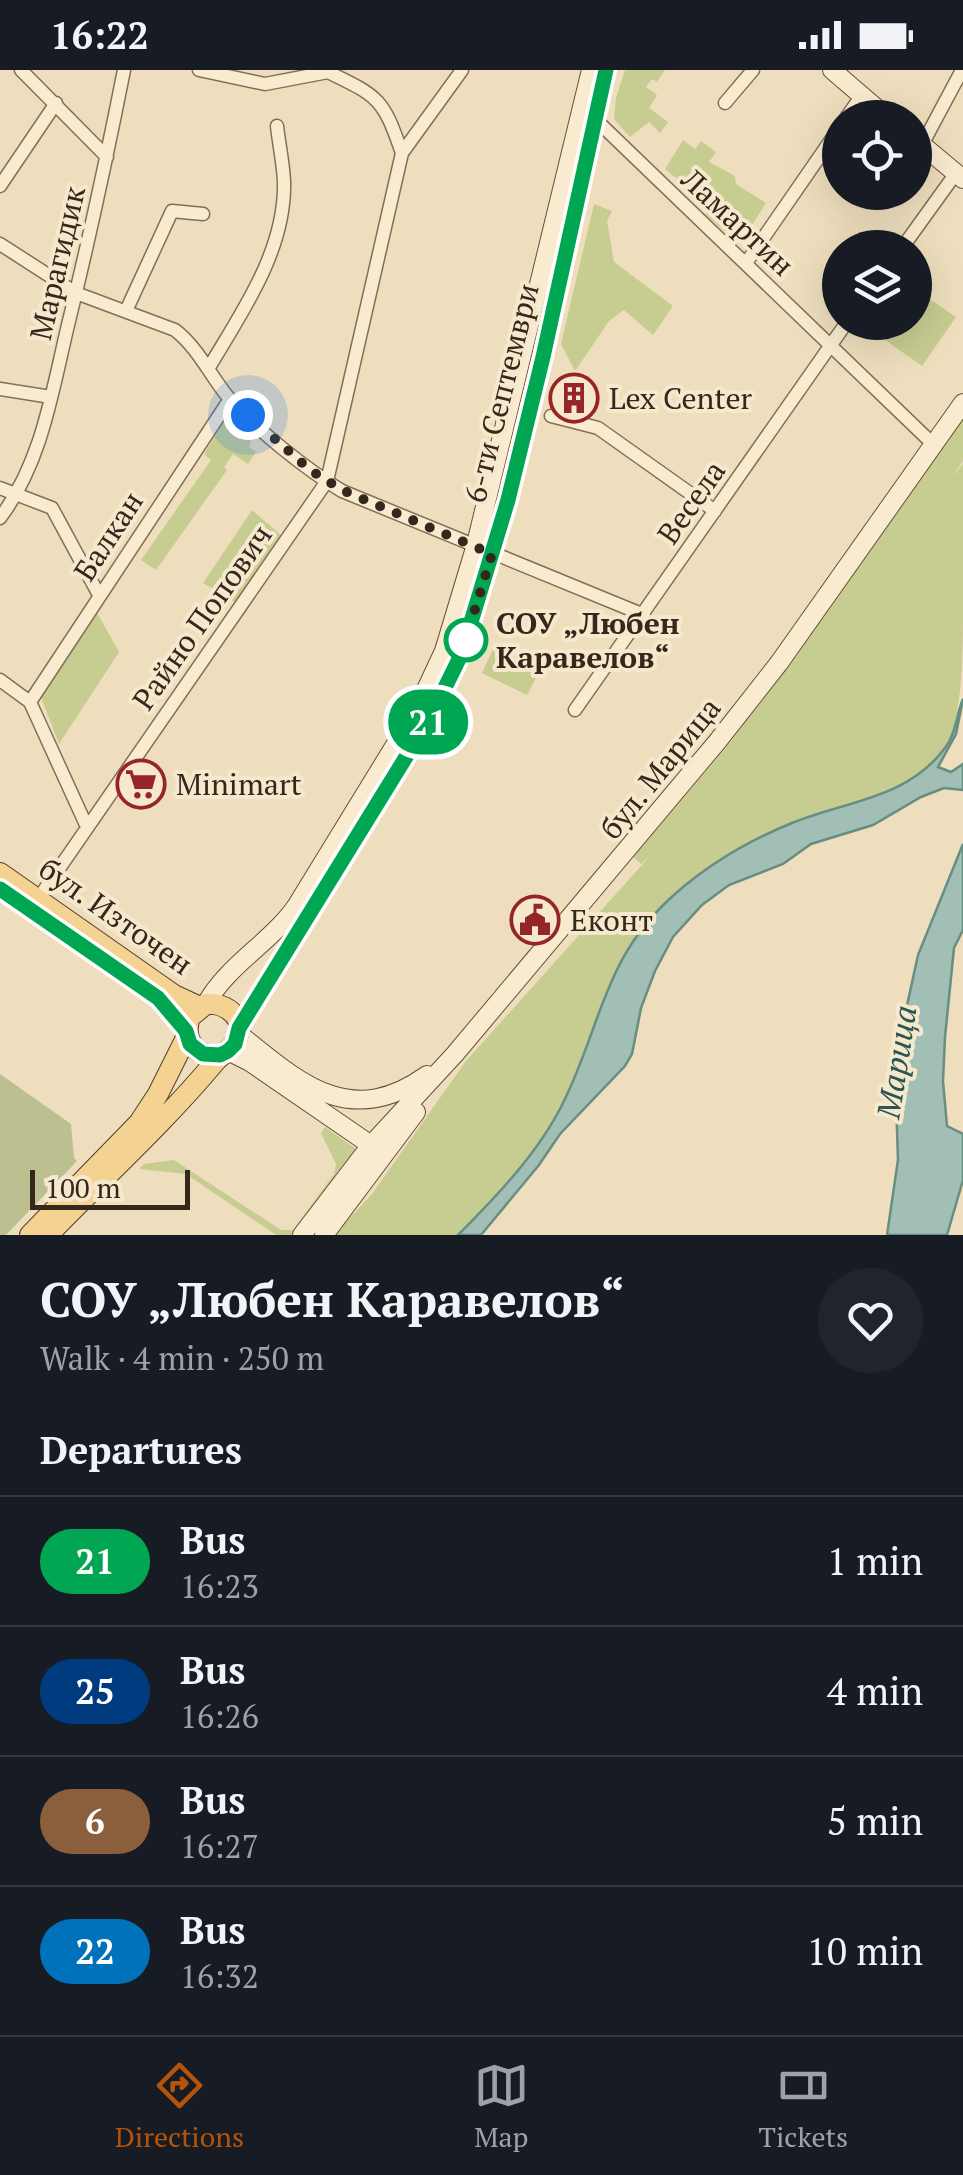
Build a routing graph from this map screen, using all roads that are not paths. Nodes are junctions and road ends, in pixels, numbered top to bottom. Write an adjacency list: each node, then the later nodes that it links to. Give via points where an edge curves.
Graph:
1 (21, 70): 14 (street)
2 (124, 70): 22 (street, Марагидик)
3 (199, 70): 10 (street, via 265,84)
4 (462, 70): 19 (street)
5 (591, 70): 45 (main road, 6-ти Септември)
6 (606, 70): 16 (main road, 6-ти Септември)
7 (752, 70): 15 (street)
8 (832, 70): 11 (main road)
9 (962, 70): 17 (street)
10 (328, 71): 19 (street, via 386,108)
11 (862, 96): 12 (street); 13 (main road)
12 (859, 100)
13 (867, 100)
14 (56, 103): 22 (street); 24 (street)
15 (725, 103)
16 (594, 118): 28 (street, Ламартин); 45 (main road, 6-ти Септември, via 543,357)
17 (932, 119)
18 (277, 126): 33 (street, via 284,182 268,264)
19 (402, 152): 40 (street, Райно Попович)
20 (822, 153): 28 (street)
21 (932, 154): 23 (main road)
22 (107, 157): 29 (street, Марагидик)
23 (959, 176): 26 (street)
24 (0, 186)
25 (204, 214): 30 (street, via 172,211)
26 (916, 230)
27 (0, 244): 29 (street)
28 (746, 264): 32 (street, Ламартин)
29 (76, 293): 30 (street); 35 (street, Марагидик)
30 (126, 310): 33 (street, via 175,330)
31 (834, 340): 32 (street, Весела)
32 (832, 343): 39 (street, Ламартин); 43 (street, Весела)
33 (208, 368): 36 (street)
34 (0, 388): 35 (street)
35 (51, 397): 42 (street, Марагидик)
36 (230, 399): 40 (street); 46 (street, Балкан)
37 (963, 404): 39 (main road, бул. Марица)
38 (550, 416): 43 (street, via 598,428)
39 (934, 446): 58 (main road, бул. Марица, via 718,742)
40 (327, 482): 45 (street); 51 (street, Райно Попович)
41 (0, 488): 42 (street)
42 (19, 493): 44 (street, Марагидик); 46 (street, via 52,508)
43 (715, 511): 47 (street, Весела)
44 (0, 518)
45 (483, 551): 47 (street); 55 (main road, 6-ти Септември, via 416,711 290,916); 57 (main road, 6-ти Септември, via 461,655 437,706)
46 (99, 594): 49 (street, Балкан)
47 (644, 615): 50 (street, Весела)
48 (0, 680): 49 (street)
49 (30, 702): 51 (street)
50 (575, 710)
51 (87, 827): 54 (street, Райно Попович)
52 (0, 872): 54 (main road, бул. Източен)
53 (0, 889): 56 (main road, бул. Източен, via 158,998)
54 (38, 898): 55 (main road, бул. Източен, via 174,996)
55 (203, 1005): 56 (main road, 6-ти Септември, via 190,1017); 57 (main road, via 224,1006 237,1019)
56 (187, 1033): 57 (main road, via 203,1054); 62 (main road, 6-ти Септември, via 138,1123)
57 (232, 1042): 59 (main road, via 336,1099); 61 (main road, via 250,1062); 62 (main road, 6-ти Септември, via 162,1121)
58 (456, 1054): 59 (main road, via 411,1086); 60 (main road, бул. Марица)
59 (374, 1098): 60 (main road, via 391,1104)
60 (399, 1126): 61 (main road, бул. Марица)
61 (378, 1150): 63 (main road); 64 (main road)
62 (44, 1234)
63 (302, 1235)
64 (324, 1235)

